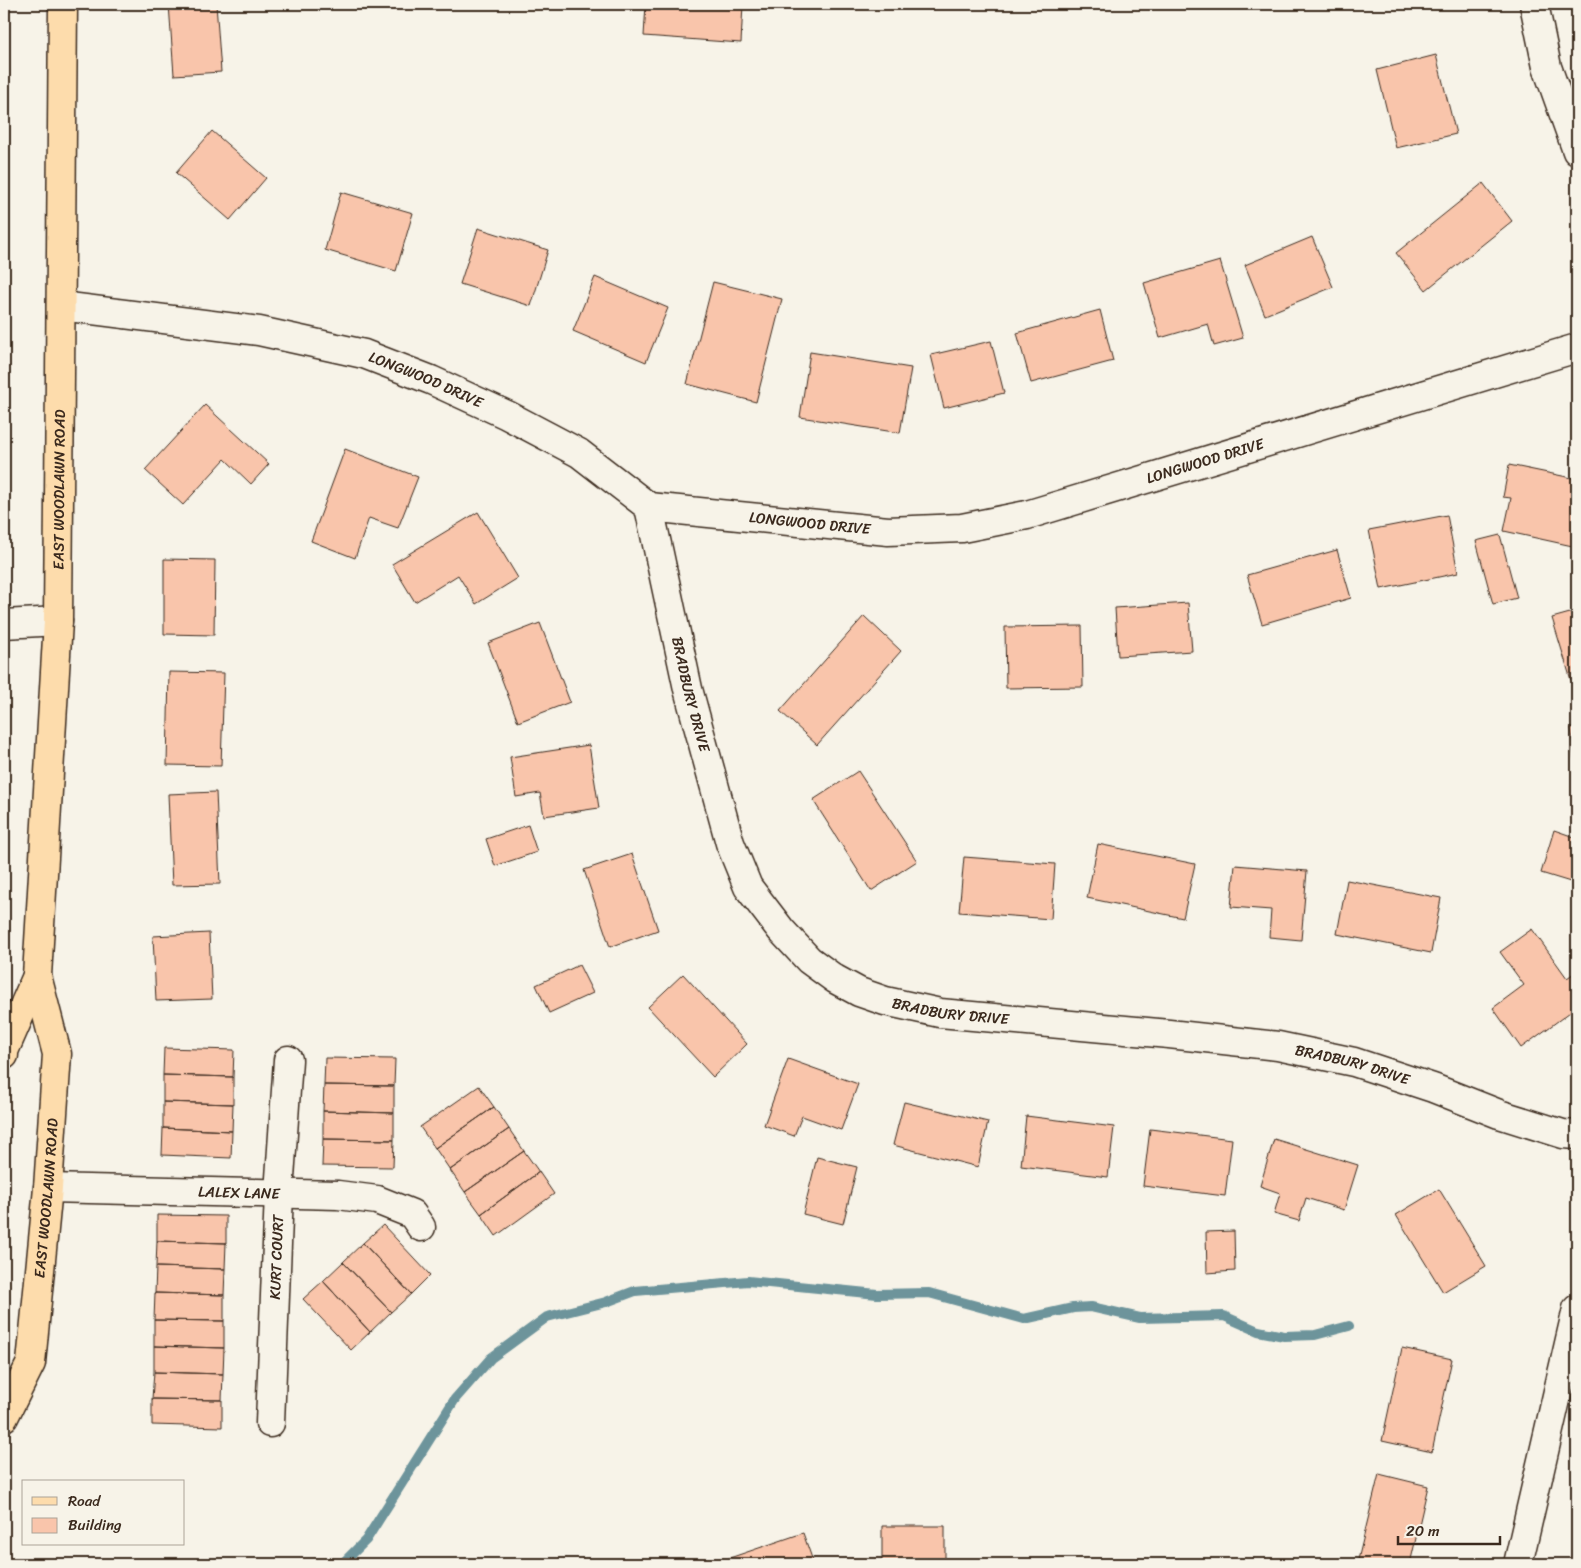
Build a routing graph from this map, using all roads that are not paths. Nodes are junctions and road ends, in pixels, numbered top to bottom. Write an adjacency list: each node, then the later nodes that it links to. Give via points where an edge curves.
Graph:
1 (64, 4): 4 (main road, EAST WOODLAWN ROAD)
2 (1534, 4): 3 (street, via 1547,67)
3 (1577, 151)
4 (61, 306): 6 (street, LONGWOOD DRIVE, via 259,331 364,354 431,380 579,453); 7 (main road, EAST WOODLAWN ROAD)
5 (1577, 348): 6 (street, LONGWOOD DRIVE, via 1027,515 962,528 888,531)
6 (649, 507): 12 (street, BRADBURY DRIVE, via 688,689 730,843 748,887 781,930 809,960 836,979 885,1002 940,1013 1288,1048 1354,1062 1499,1114 1563,1134)
7 (58, 621): 8 (street); 9 (main road, EAST WOODLAWN ROAD)
8 (4, 624)
9 (37, 976): 10 (main road, EAST WOODLAWN ROAD); 13 (main road, EAST WOODLAWN ROAD, via 57,1054)
10 (4, 1055)
11 (288, 1060): 14 (street, KURT COURT)
12 (1577, 1135)
13 (48, 1188): 14 (street, LALEX LANE); 17 (main road, EAST WOODLAWN ROAD, via 31,1363)
14 (279, 1193): 15 (street, LALEX LANE, via 377,1200 412,1214); 18 (street, KURT COURT)
15 (421, 1227)
16 (1577, 1309): 19 (street)
17 (4, 1416)
18 (270, 1423)
19 (1518, 1564)

